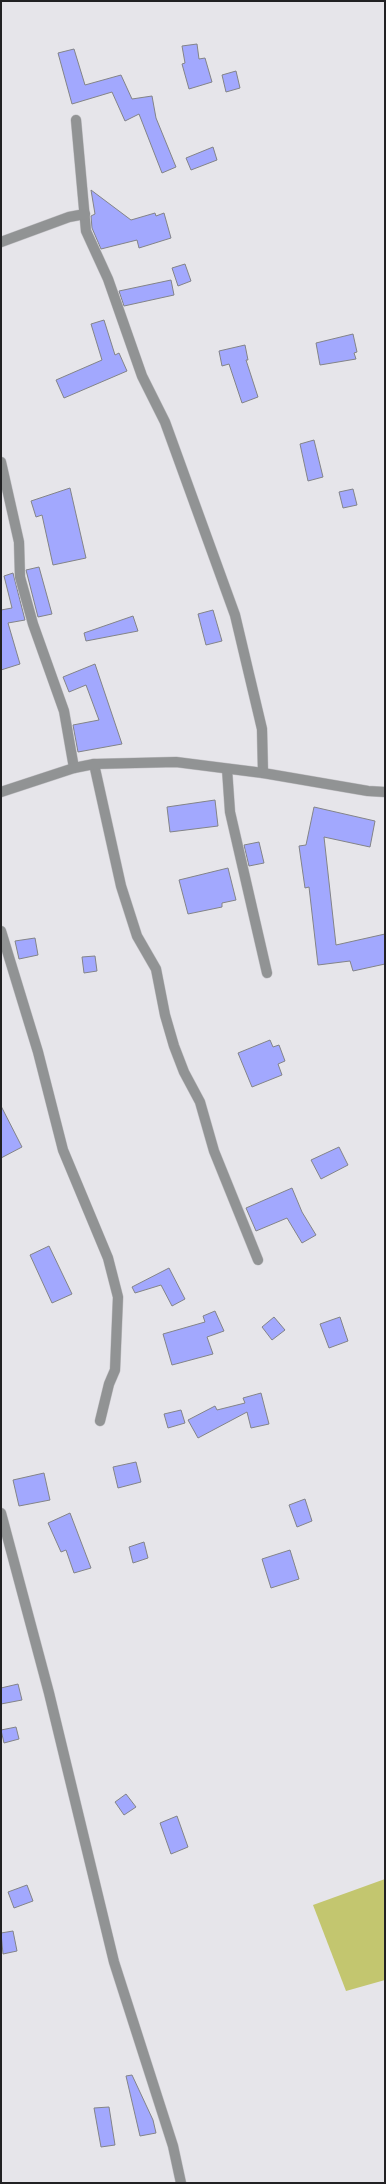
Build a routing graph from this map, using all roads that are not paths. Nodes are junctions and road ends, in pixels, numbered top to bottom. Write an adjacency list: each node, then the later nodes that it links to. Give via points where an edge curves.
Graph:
1 (76, 120): 2 (street)
2 (85, 214): 3 (street, via 69,217); 8 (street, via 86,231 108,279 142,376 165,422 235,615 262,729)
3 (1, 242)
4 (1, 462): 6 (street, via 19,542 20,577 33,624 64,710)
5 (94, 764): 6 (street); 7 (street, via 176,762); 13 (street, via 121,886 137,936 156,969 174,1046 200,1102 214,1151)
6 (74, 768): 9 (street)
7 (227, 769): 8 (street); 12 (street, via 230,812)
8 (263, 773): 10 (street)
9 (1, 792)
10 (385, 792)
11 (1, 931): 14 (street, via 38,1052 63,1150 108,1258 118,1297 115,1370)
12 (267, 973)
13 (258, 1260)
14 (100, 1421)
15 (1, 1513): 16 (street, via 49,1693 114,1962 172,2146)
16 (181, 2183)

